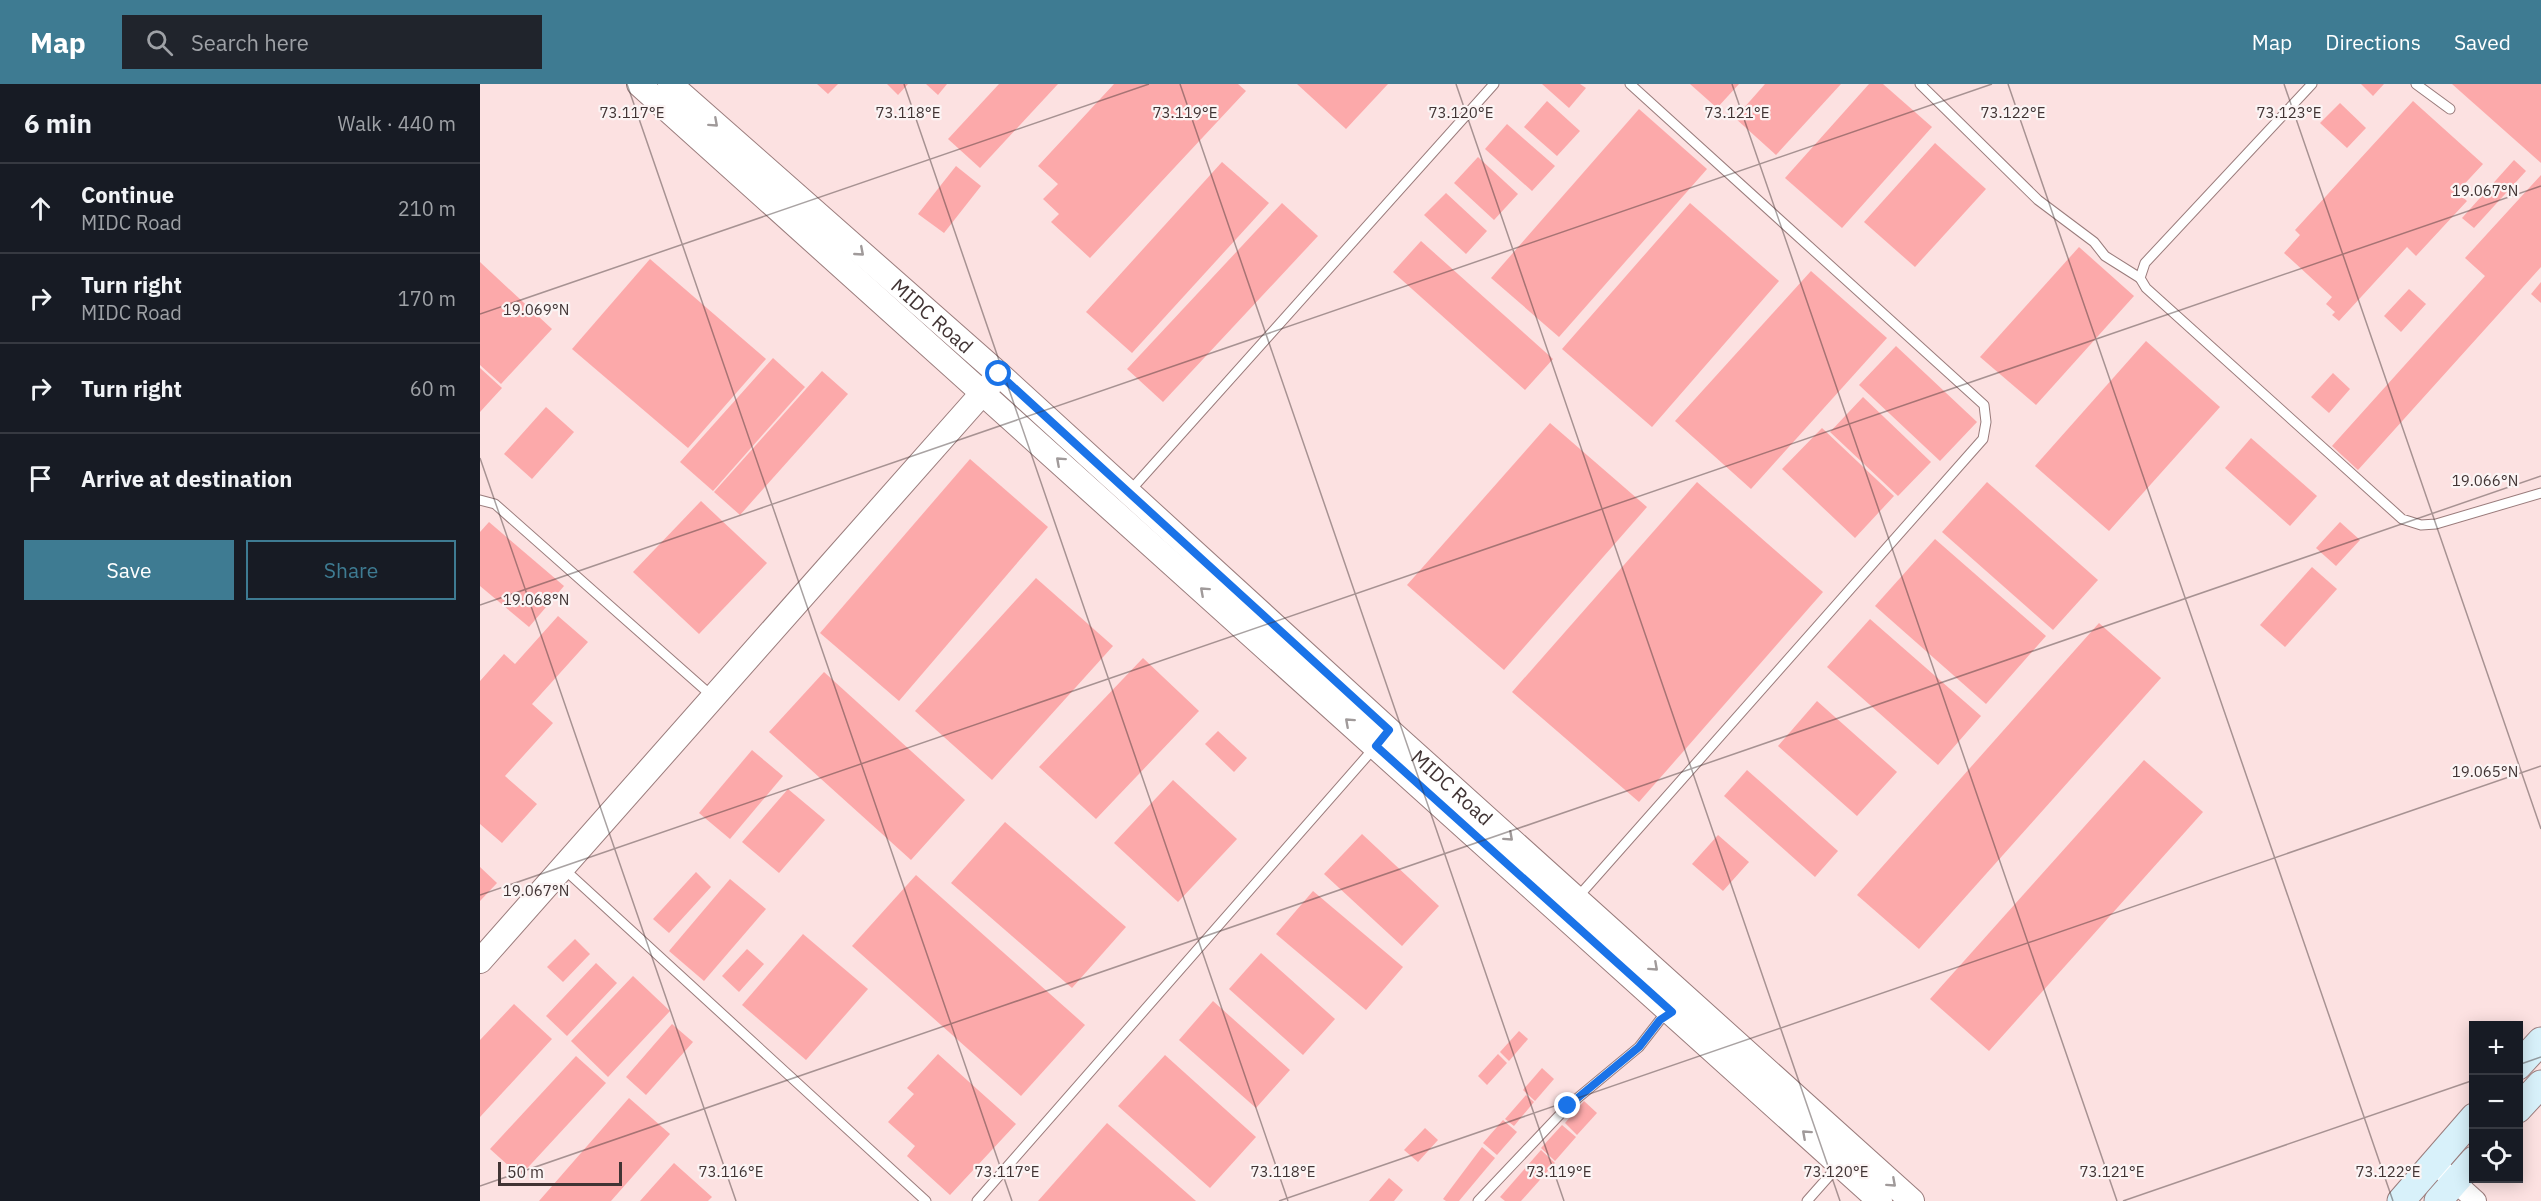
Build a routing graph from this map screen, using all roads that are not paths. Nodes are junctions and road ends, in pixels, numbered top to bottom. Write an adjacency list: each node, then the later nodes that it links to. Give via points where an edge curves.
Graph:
1 (639, 84): 11 (street, MIDC Road)
2 (670, 84): 10 (street, MIDC Road, one-way to 10)
3 (1494, 84): 12 (lane)
4 (1630, 84): 18 (lane, via 1984,405 1986,422 1983,440)
5 (1920, 84): 9 (lane, via 2038,200 2094,242 2105,256)
6 (2312, 84): 9 (lane, via 2145,262)
7 (2416, 84): 8 (lane)
8 (2450, 109)
9 (2140, 278): 13 (lane, via 2146,288 2402,519 2421,525 2436,524)
10 (999, 374): 11 (street); 12 (street, MIDC Road)
11 (983, 392): 15 (street); 16 (street, MIDC Road, one-way to 11)
12 (1129, 492): 16 (street, MIDC Road)
13 (2541, 493)
14 (480, 500): 15 (lane, via 495,504)
15 (713, 697): 17 (street)
16 (1383, 738): 18 (street, MIDC Road, one-way to 18); 20 (street, MIDC Road); 31 (lane)
17 (562, 867): 19 (street); 30 (lane)
18 (1577, 898): 35 (street, MIDC Road, one-way to 35)
19 (480, 961)
20 (1672, 1012): 27 (street, MIDC Road, one-way to 20); 32 (lane, via 1660,1020 1639,1047 1568,1106)
21 (2541, 1041): 22 (main road)
22 (2523, 1061)
23 (2541, 1084): 24 (main road)
24 (2523, 1104)
25 (2469, 1123): 26 (main road)
26 (2433, 1163): 29 (street); 36 (main road)
27 (1840, 1165): 33 (lane); 34 (street, MIDC Road)
28 (2469, 1166): 29 (main road)
29 (2447, 1191): 37 (street)
30 (926, 1201)
31 (977, 1201)
32 (1478, 1201)
33 (1807, 1201)
34 (1880, 1201)
35 (1912, 1201)
36 (2400, 1201)
37 (2476, 1201)

